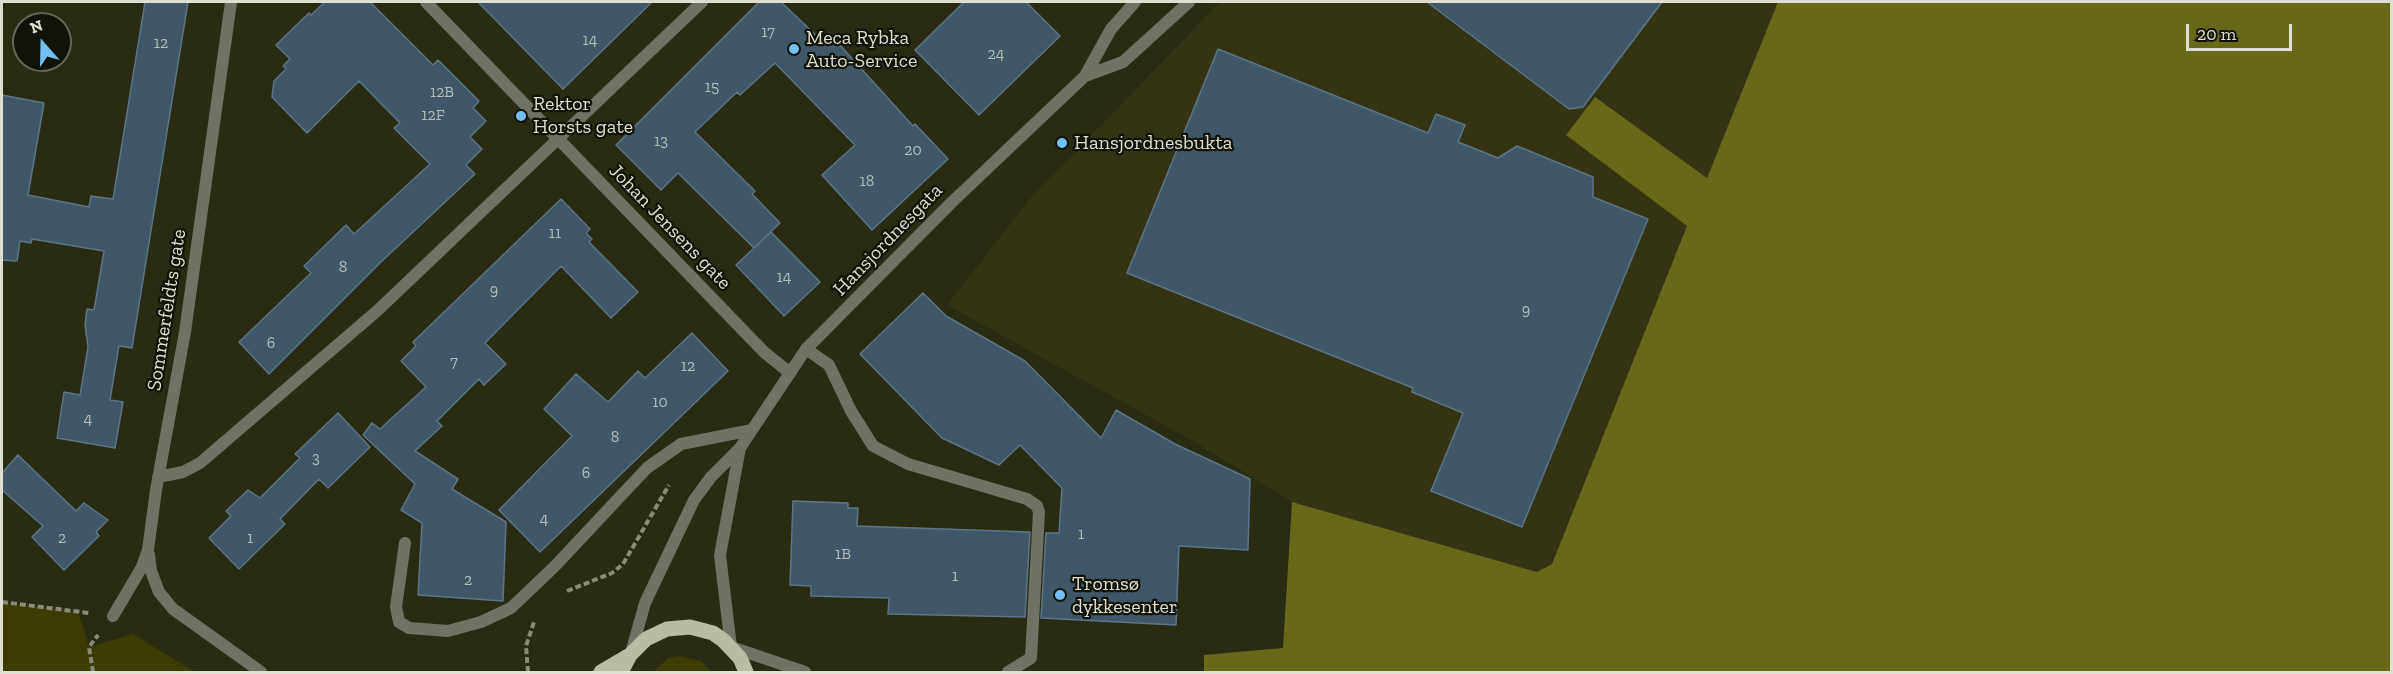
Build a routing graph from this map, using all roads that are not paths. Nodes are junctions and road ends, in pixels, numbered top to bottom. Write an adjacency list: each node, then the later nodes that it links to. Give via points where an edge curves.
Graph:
1 (231, 2): 12 (street, Sommerfeldts gate, via 187,320)
2 (426, 2): 7 (street, Johan Jensens gate)
3 (702, 2): 7 (street)
4 (1135, 2): 6 (street, Hansjordnesgata, via 1111,29)
5 (1189, 2): 6 (street, Hansjordnesgata, via 1123,62)
6 (1085, 76): 8 (street, Hansjordnesgata)
7 (557, 139): 9 (street, Johan Jensens gate, via 764,352); 12 (street, via 377,310 200,463 183,472)
8 (806, 349): 9 (street, Hansjordnesgata); 23 (street, via 829,365 873,446 908,464 1027,499 1037,506 1031,658)
9 (790, 373): 10 (street, Hansjordnesgata)
10 (752, 430): 11 (street, Hansjordnesgata); 13 (street, via 681,444 647,468 511,608 481,622 448,631 409,628 399,622 396,607)
11 (740, 448): 16 (street, Hansjordnesgata, via 720,555); 17 (street, Hansjordnesgata, via 694,500 645,603)
12 (158, 477): 14 (street, Sommerfeldts gate)
13 (405, 543)
14 (148, 550): 15 (street, Sommerfeldts gate); 18 (street, via 159,592 173,609)
15 (114, 616)
16 (732, 647): 17 (main road, via 702,629 679,627 646,639); 21 (main road); 22 (street)
17 (630, 655): 19 (main road); 20 (main road)
18 (261, 672)
19 (601, 672)
20 (621, 672)
21 (746, 672)
22 (805, 672)
23 (1008, 672)

